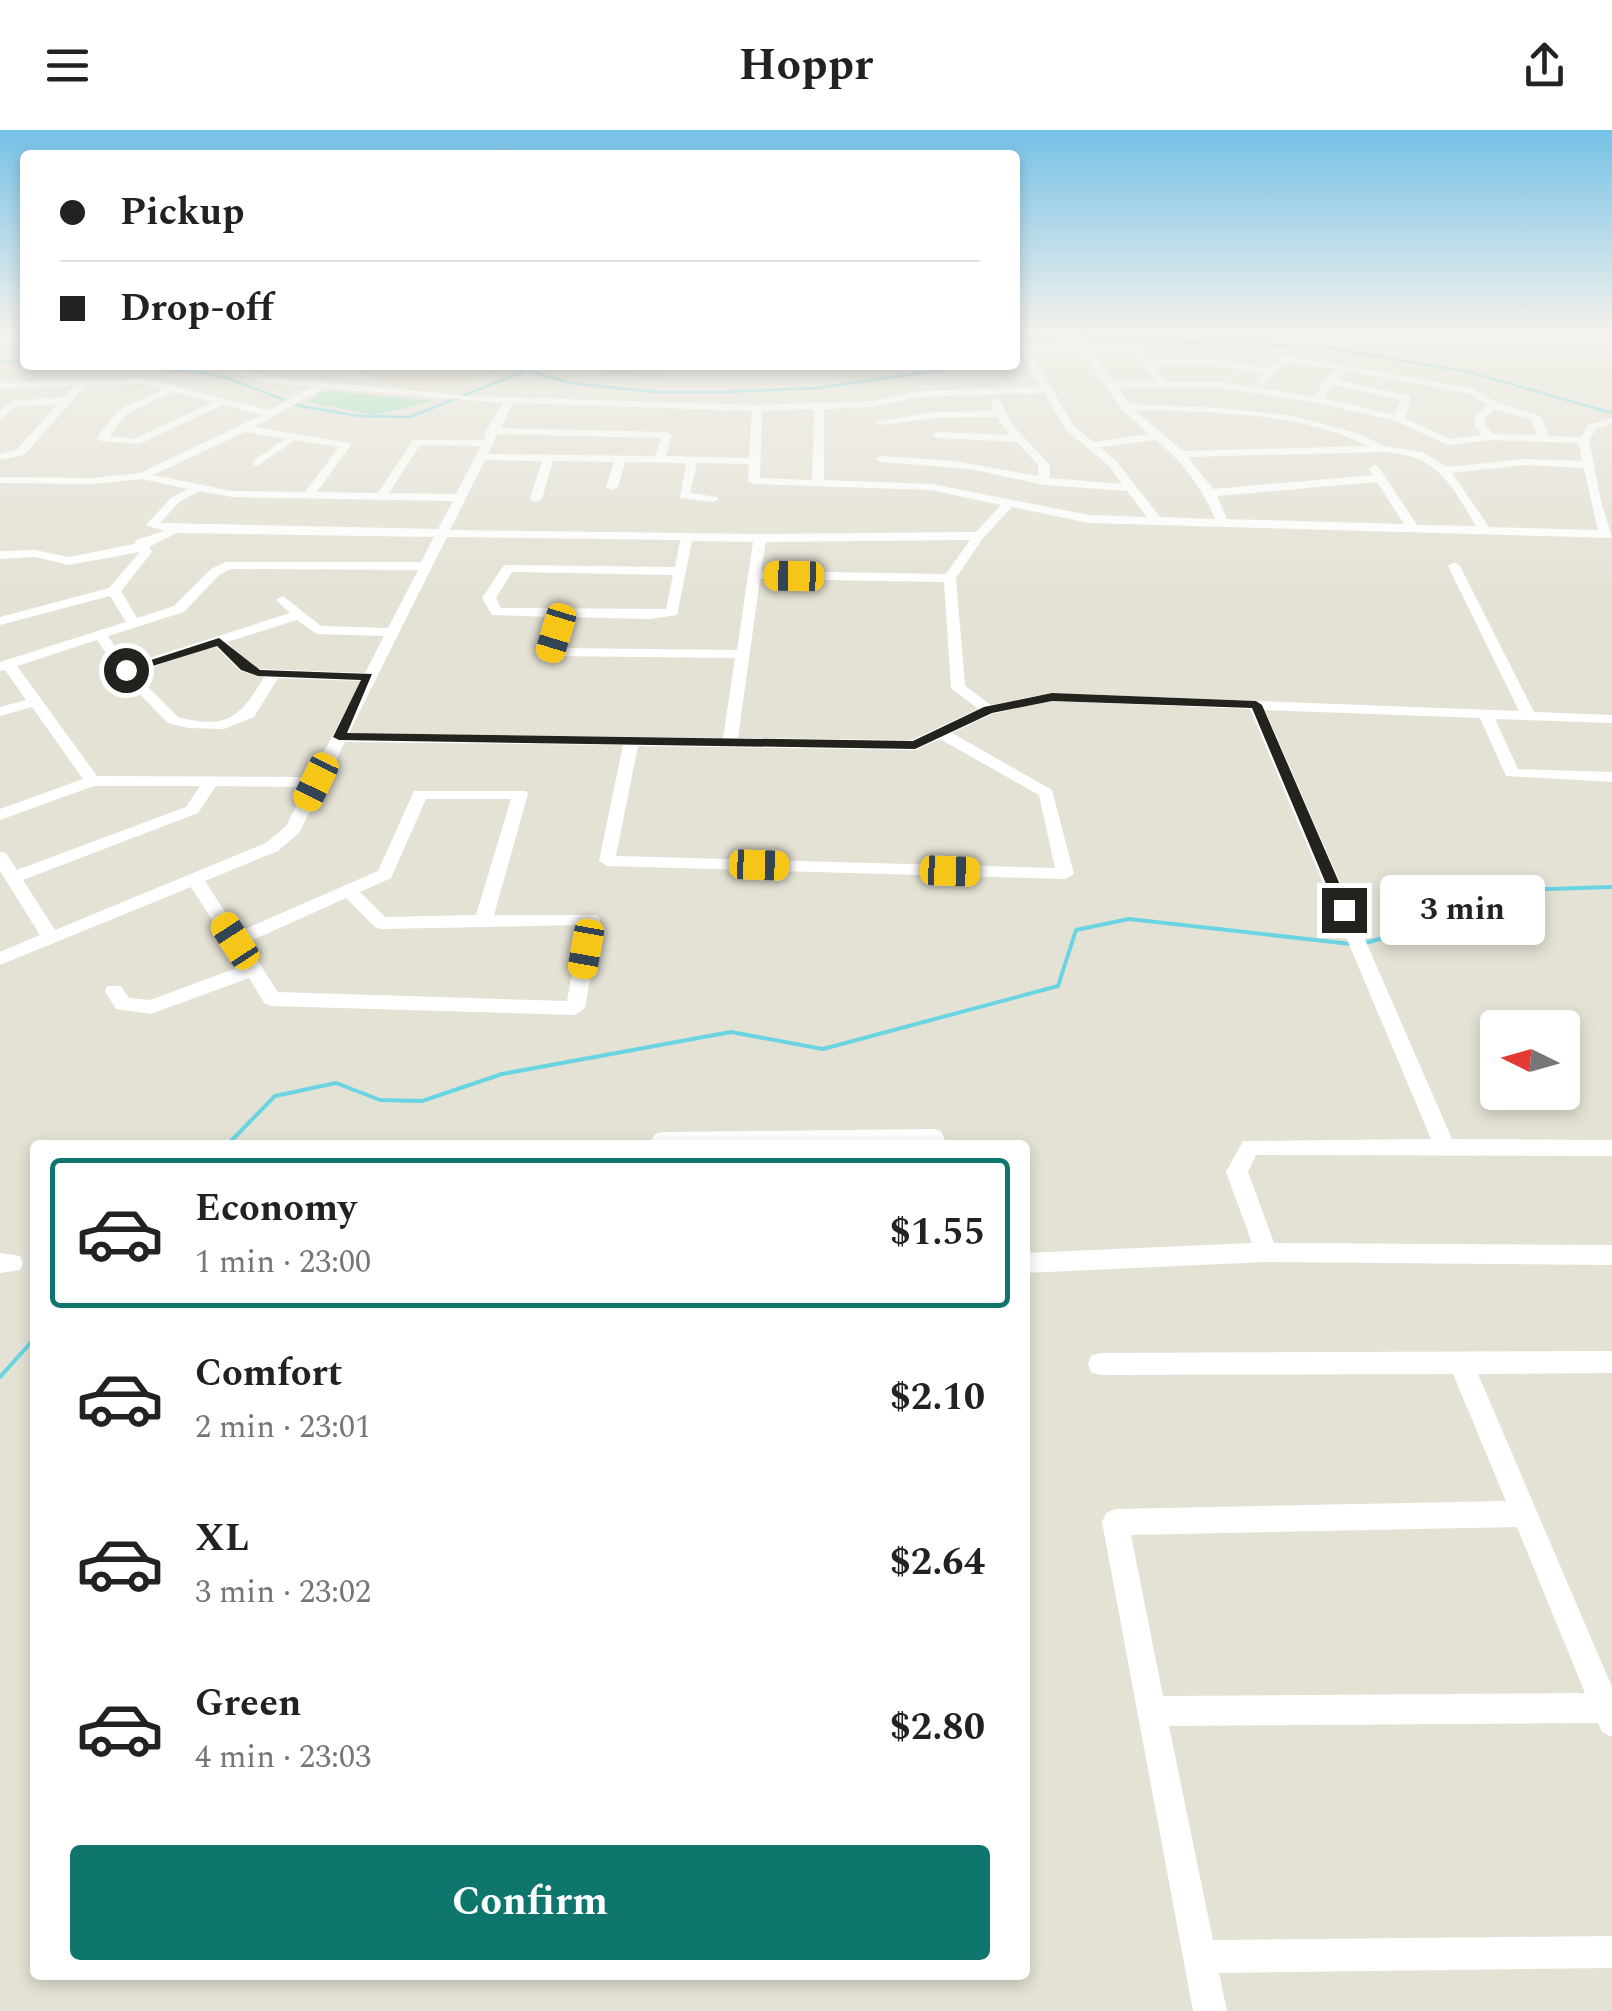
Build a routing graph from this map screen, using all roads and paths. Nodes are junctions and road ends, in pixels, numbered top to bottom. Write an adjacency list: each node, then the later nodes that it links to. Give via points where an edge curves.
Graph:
1 (50, 419): 35 (street, via 20,453)
2 (117, 419): 3 (street, via 101,438 135,442)
3 (185, 419)
4 (262, 419): 20 (street)
5 (499, 419): 22 (street)
6 (756, 419): 42 (street)
7 (819, 419): 53 (street)
8 (879, 419): 19 (street)
9 (906, 419): 19 (street)
10 (936, 419): 21 (street)
11 (1001, 419): 27 (street)
12 (1064, 419): 30 (street)
13 (1136, 419): 23 (street)
14 (1269, 419): 33 (street, via 1340,428)
15 (1399, 419): 29 (street)
16 (1480, 419): 25 (street)
17 (1537, 419): 26 (street)
18 (1612, 421): 28 (street, via 1592,427)
19 (880, 422): 39 (street)
20 (244, 429): 24 (street); 49 (street)
21 (938, 435): 27 (street); 43 (street)
22 (489, 437): 36 (street); 40 (street, via 667,435); 59 (street, via 417,442)
23 (1154, 437): 30 (street); 34 (street)
24 (291, 438): 44 (street); 60 (street, via 346,445)
25 (1490, 438): 26 (street); 29 (street)
26 (1543, 438): 28 (street)
27 (1016, 439): 45 (street)
28 (1584, 440): 46 (street)
29 (1448, 442): 31 (street)
30 (1092, 444): 56 (street)
31 (1409, 447): 33 (street); 47 (street)
32 (1363, 449): 33 (street); 34 (street); 50 (street)
33 (1382, 449)
34 (1180, 454): 58 (street)
35 (0, 457)
36 (479, 457): 37 (street); 61 (street)
37 (549, 458): 38 (street); 63 (street)
38 (620, 459): 40 (street); 55 (street)
39 (881, 459): 43 (street); 54 (street)
40 (660, 460): 41 (street)
41 (692, 460): 42 (street); 62 (street, via 684,496)
42 (754, 460): 53 (street, via 758,483)
43 (938, 461): 48 (street)
44 (257, 463)
45 (1044, 465): 48 (street); 52 (street)
46 (1587, 466): 47 (street, via 1524,462); 64 (street)
47 (1447, 470): 72 (street)
48 (999, 471): 52 (street)
49 (142, 476): 51 (street); 57 (street)
50 (1381, 478): 58 (street); 69 (street)
51 (0, 480)
52 (1044, 482): 56 (street)
53 (818, 483): 54 (street)
54 (883, 484): 65 (street)
55 (612, 487)
56 (1131, 487): 67 (street)
57 (196, 489): 60 (street); 70 (street, via 152,524)
58 (1210, 493): 68 (street)
59 (382, 496): 60 (street); 61 (street)
60 (307, 497)
61 (458, 498): 71 (street)
62 (714, 498)
63 (536, 499)
64 (1595, 501): 66 (street); 73 (street)
65 (1008, 503): 67 (street, via 1089,519); 74 (street)
66 (1612, 504)
67 (1155, 518): 68 (street)
68 (1222, 521): 69 (street)
69 (1412, 527): 72 (street)
70 (175, 529): 71 (street); 77 (street)
71 (444, 530): 75 (street); 79 (street)
72 (1485, 531): 73 (street)
73 (1609, 534)
74 (979, 536): 76 (street); 83 (street)
75 (687, 537): 76 (street); 81 (street)
76 (760, 538): 82 (street)
77 (140, 543): 78 (street, via 69,562 44,554); 84 (street, via 146,552)
78 (1, 556)
79 (426, 566): 89 (street, via 228,565 186,606); 90 (street)
80 (1454, 566): 103 (street)
81 (680, 571): 86 (street, via 672,612); 86 (street, via 508,568 489,598 497,612)
82 (755, 575): 83 (street); 93 (street)
83 (950, 578): 100 (street, via 958,688)
84 (114, 591): 88 (street); 89 (street)
85 (283, 600): 87 (street)
86 (561, 614): 93 (street, via 550,652)
87 (298, 615): 90 (street, via 317,630); 92 (street)
88 (0, 621)
89 (134, 624): 91 (street)
90 (391, 632): 97 (street)
91 (100, 634): 94 (street); 95 (street)
92 (219, 642): 95 (street); 96 (street, via 246,668)
93 (743, 654): 108 (street)
94 (4, 666): 98 (street)
95 (126, 670): 96 (street, via 173,720 188,724 224,724 250,714)
96 (274, 673): 97 (street)
97 (368, 677): 106 (street)
98 (34, 702): 101 (street); 111 (street)
99 (1256, 705): 100 (street, via 1052,697); 102 (street); 126 (street)
100 (988, 710): 105 (street)
101 (0, 712)
102 (1485, 714): 103 (street); 109 (street, via 1512,773)
103 (1529, 716): 104 (street)
104 (1612, 719)
105 (941, 732): 107 (street, via 1046,793 1064,874 606,861); 108 (street, via 915,745)
106 (339, 737): 107 (street); 112 (street)
107 (631, 741): 108 (street)
108 (730, 742)
109 (1612, 778)
110 (212, 780): 111 (street); 112 (street); 115 (street, via 192,810)
111 (92, 781): 113 (street)
112 (316, 782): 116 (street, via 293,829 272,847)
113 (0, 815)
114 (0, 856): 115 (street)
115 (13, 878): 119 (street)
116 (195, 879): 119 (street); 120 (street)
117 (348, 890): 118 (street, via 381,923); 118 (street, via 385,874 420,794 520,794); 120 (street)
118 (483, 921): 122 (street, via 592,920 575,1008 272,998)
119 (50, 938): 121 (street)
120 (235, 941): 122 (street)
121 (0, 959)
122 (253, 969): 123 (street, via 150,1007 124,1004)
123 (114, 991)
124 (662, 1140): 125 (street)
125 (935, 1140)
126 (1444, 1148): 127 (street); 128 (street, via 1250,1148 1237,1172)
127 (1612, 1148)
128 (1266, 1252): 129 (street); 130 (street)
129 (1612, 1255)
130 (1030, 1263)
131 (1612, 1362): 132 (street)
132 (1460, 1363): 133 (street); 134 (street)
133 (1100, 1364)
134 (1526, 1514): 135 (street, via 1115,1522); 136 (street)
135 (1151, 1712): 136 (street); 138 (street)
136 (1609, 1715)
137 (1612, 1952): 138 (street)
138 (1198, 1957): 139 (street)
139 (1210, 2011)

